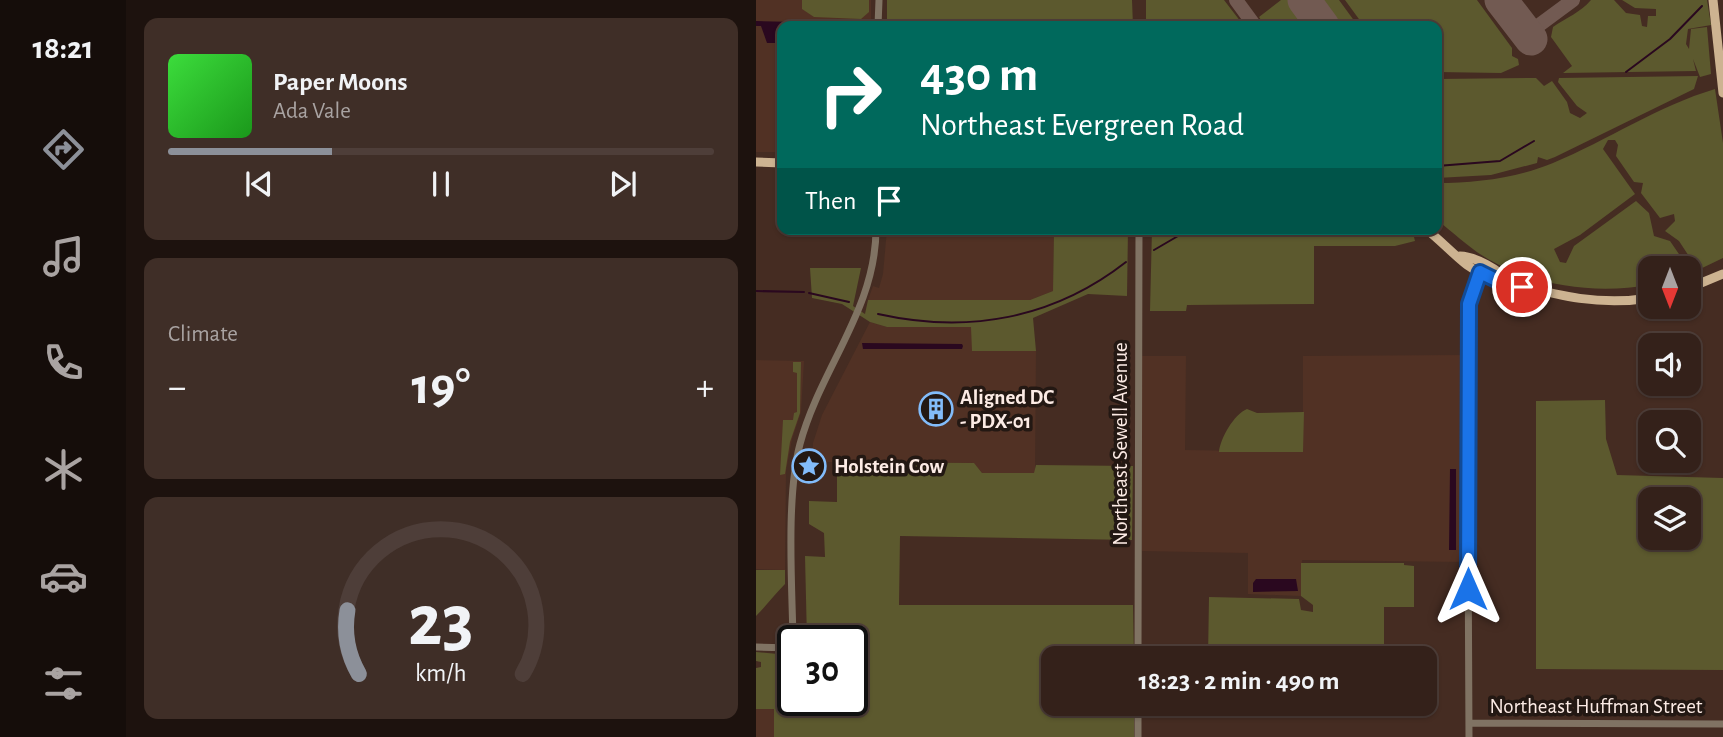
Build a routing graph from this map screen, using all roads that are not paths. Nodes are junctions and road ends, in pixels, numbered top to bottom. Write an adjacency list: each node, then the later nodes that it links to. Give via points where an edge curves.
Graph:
1 (879, 0): 3 (street)
2 (1713, 0): 4 (main road)
3 (878, 21)
4 (1723, 86)
5 (756, 162): 6 (main road)
6 (777, 163)
7 (875, 235): 16 (street, via 870,281 799,445 793,493)
8 (1139, 235): 17 (street, Northeast Sewell Avenue)
9 (1434, 235): 10 (main road)
10 (1460, 256): 11 (main road); 13 (main road, via 1504,275)
11 (1480, 272): 13 (main road); 21 (street, via 1470,297 1467,327)
12 (1723, 274): 14 (main road)
13 (1508, 282): 15 (main road, via 1574,300)
14 (1701, 283)
15 (1638, 299)
16 (793, 625)
17 (1138, 646)
18 (756, 647): 19 (street)
19 (777, 648)
20 (1138, 716): 23 (street)
21 (1469, 723): 22 (street, Northeast Huffman Street); 24 (street)
22 (1723, 724)
23 (1138, 737)
24 (1469, 737)

